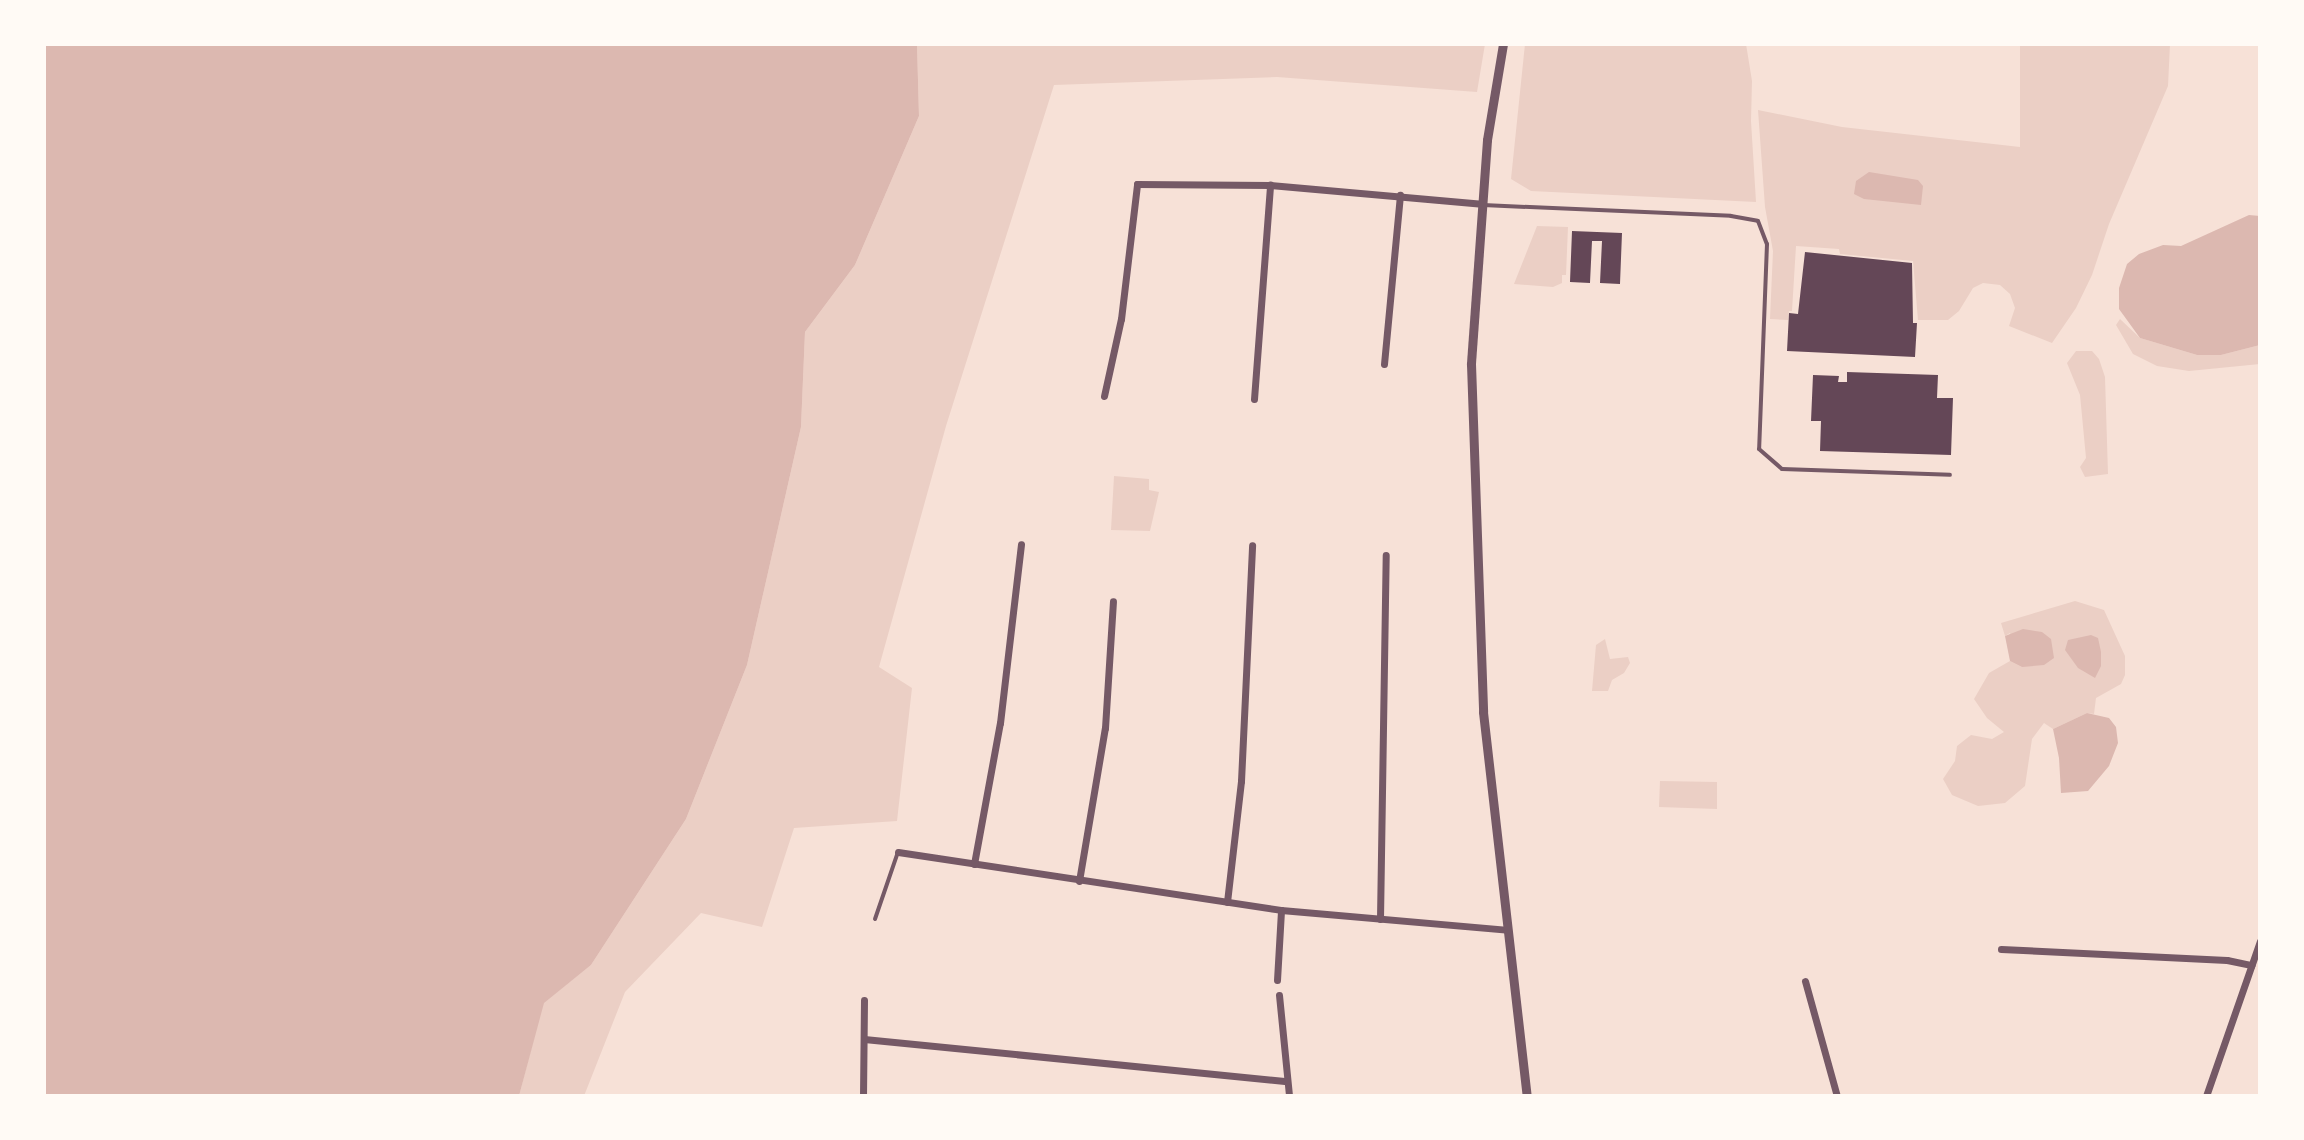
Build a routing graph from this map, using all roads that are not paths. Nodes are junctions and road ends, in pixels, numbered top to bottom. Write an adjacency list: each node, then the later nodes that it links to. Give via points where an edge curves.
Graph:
1 (1503, 44): 4 (street)
2 (1270, 185): 3 (street); 6 (street, via 1137,184 1121,319); 7 (street)
3 (1400, 195): 4 (street); 5 (street)
4 (1481, 204): 8 (lane, via 1758,221 1767,244 1759,449 1782,469); 20 (street, via 1471,364 1478,591 1483,712)
5 (1384, 364)
6 (1104, 396)
7 (1254, 399)
8 (1950, 475)
9 (1021, 544): 14 (street, via 1000,723)
10 (1252, 545): 16 (street, via 1241,781)
11 (1386, 555): 19 (street)
12 (1113, 601): 15 (street, via 1105,728)
13 (898, 852): 14 (street); 18 (lane)
14 (974, 864): 15 (street)
15 (1079, 881): 16 (street)
16 (1227, 902): 17 (street)
17 (1281, 910): 19 (street); 24 (street)
18 (875, 919)
19 (1380, 919): 20 (street)
20 (1508, 930): 32 (street)
21 (2260, 941): 23 (street)
22 (2001, 949): 23 (street)
23 (2251, 965): 34 (street)
24 (1277, 980)
25 (1805, 981): 33 (street)
26 (1279, 995): 29 (street)
27 (864, 1000): 28 (street)
28 (864, 1039): 29 (street); 30 (street)
29 (1287, 1081): 31 (street)
30 (863, 1096)
31 (1289, 1096)
32 (1527, 1096)
33 (1837, 1096)
34 (2206, 1096)

